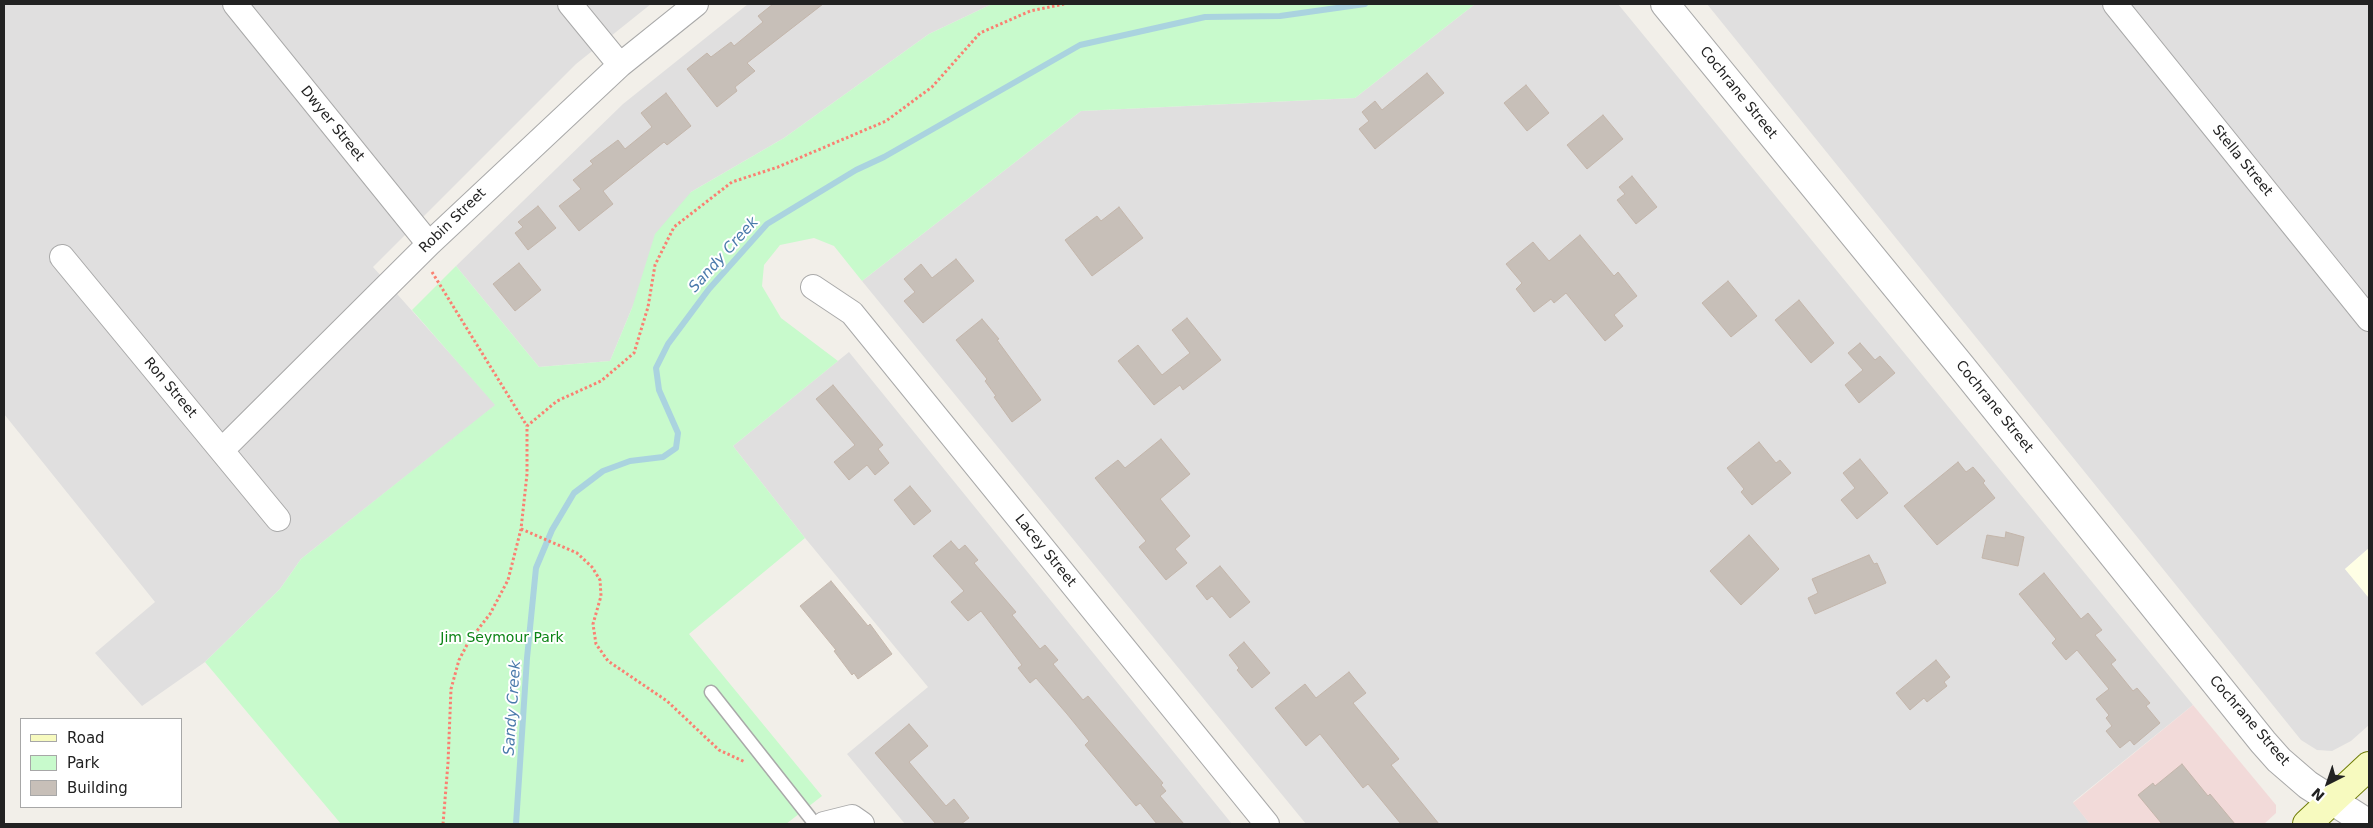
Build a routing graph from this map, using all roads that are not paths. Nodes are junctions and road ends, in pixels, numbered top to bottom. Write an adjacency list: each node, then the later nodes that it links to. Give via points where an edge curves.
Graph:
1 (235, 4): 7 (street, Dwyer Street)
2 (570, 4): 6 (street)
3 (696, 4): 6 (street, Robin Street)
4 (1664, 4): 15 (street, Cochrane Street, via 1962,366 2263,742 2279,760)
5 (2115, 4): 10 (street, Stella Street)
6 (620, 65): 7 (street, Robin Street)
7 (429, 244): 11 (street, Robin Street)
8 (62, 257): 11 (street, Ron Street)
9 (813, 287): 19 (street, Lacey Street, via 852,314)
10 (2369, 319)
11 (222, 450): 12 (street, Ron Street)
12 (278, 519)
13 (711, 692): 17 (lane)
14 (2369, 766): 15 (main road)
15 (2332, 801): 20 (main road); 21 (street, Cochrane Street)
16 (857, 821): 18 (street)
17 (815, 824)
18 (824, 824)
19 (1267, 824)
20 (2307, 824)
21 (2369, 824)

